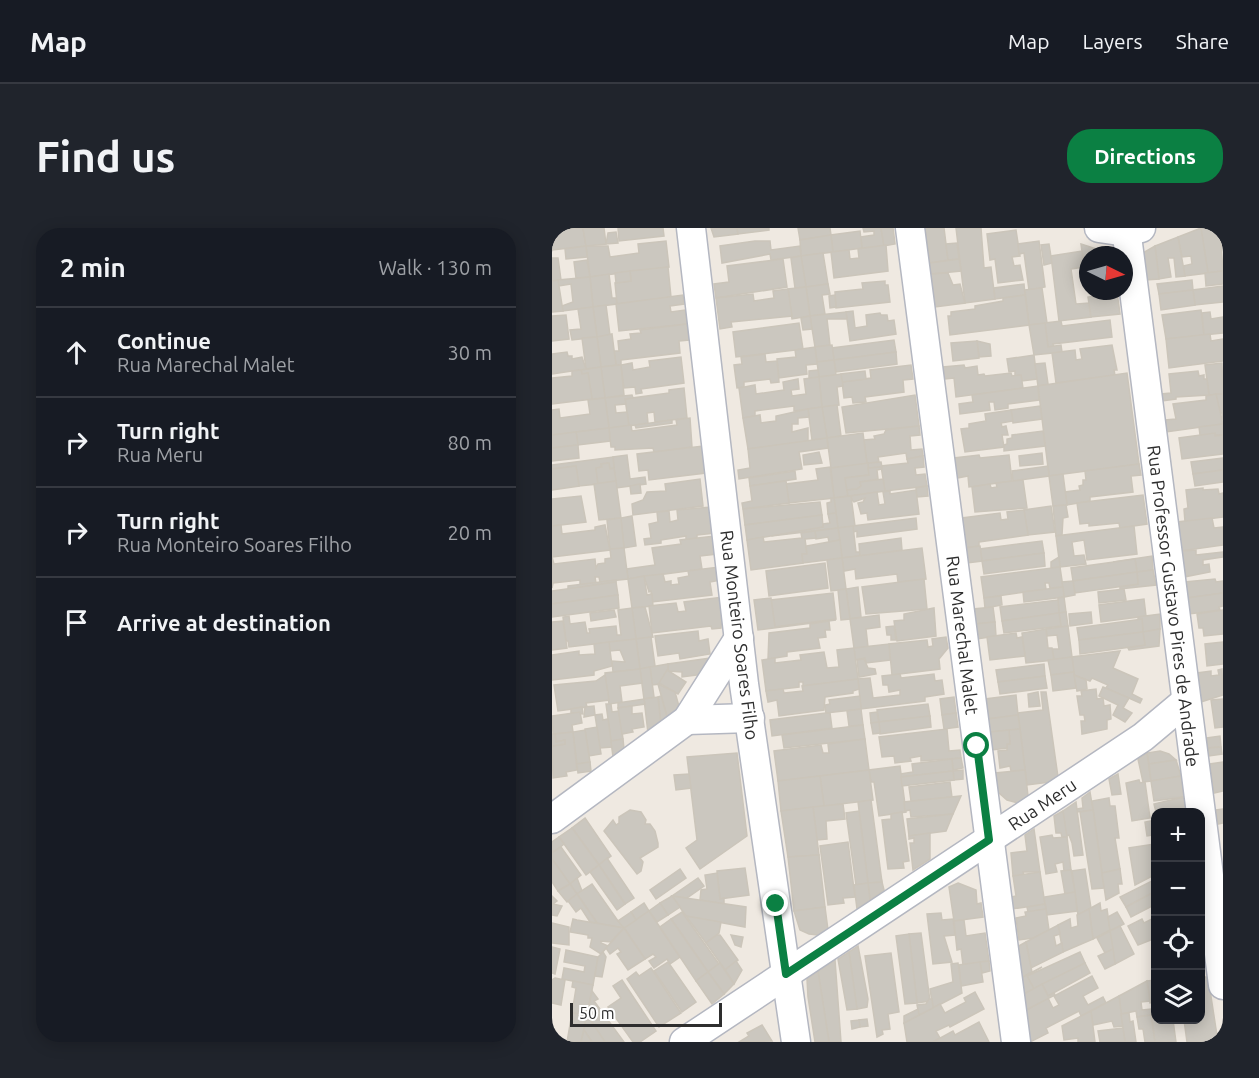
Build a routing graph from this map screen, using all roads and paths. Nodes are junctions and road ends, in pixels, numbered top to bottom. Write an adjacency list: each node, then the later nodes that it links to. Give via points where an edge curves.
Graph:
1 (691, 228): 5 (street, Rua Monteiro Soares Filho)
2 (910, 228): 10 (street, Rua Marechal Malet)
3 (1099, 228): 4 (street)
4 (1131, 229): 6 (street, Rua Professor Gustavo Pires de Andrade)
5 (739, 638): 7 (street, Rua Monteiro Soares Filho); 8 (street)
6 (1186, 701): 10 (street, Rua Meru, via 1143,737); 11 (street, Rua Professor Gustavo Pires de Andrade)
7 (750, 718): 8 (street); 12 (street, Rua Monteiro Soares Filho)
8 (687, 720): 9 (street)
9 (552, 819)
10 (989, 840): 12 (street, Rua Meru); 16 (street, Rua Marechal Malet)
11 (1220, 937): 13 (street, Rua Professor Gustavo Pires de Andrade)
12 (786, 974): 14 (street, Rua Meru); 15 (street, Rua Monteiro Soares Filho)
13 (1223, 984)
14 (684, 1042)
15 (796, 1042)
16 (1016, 1042)

